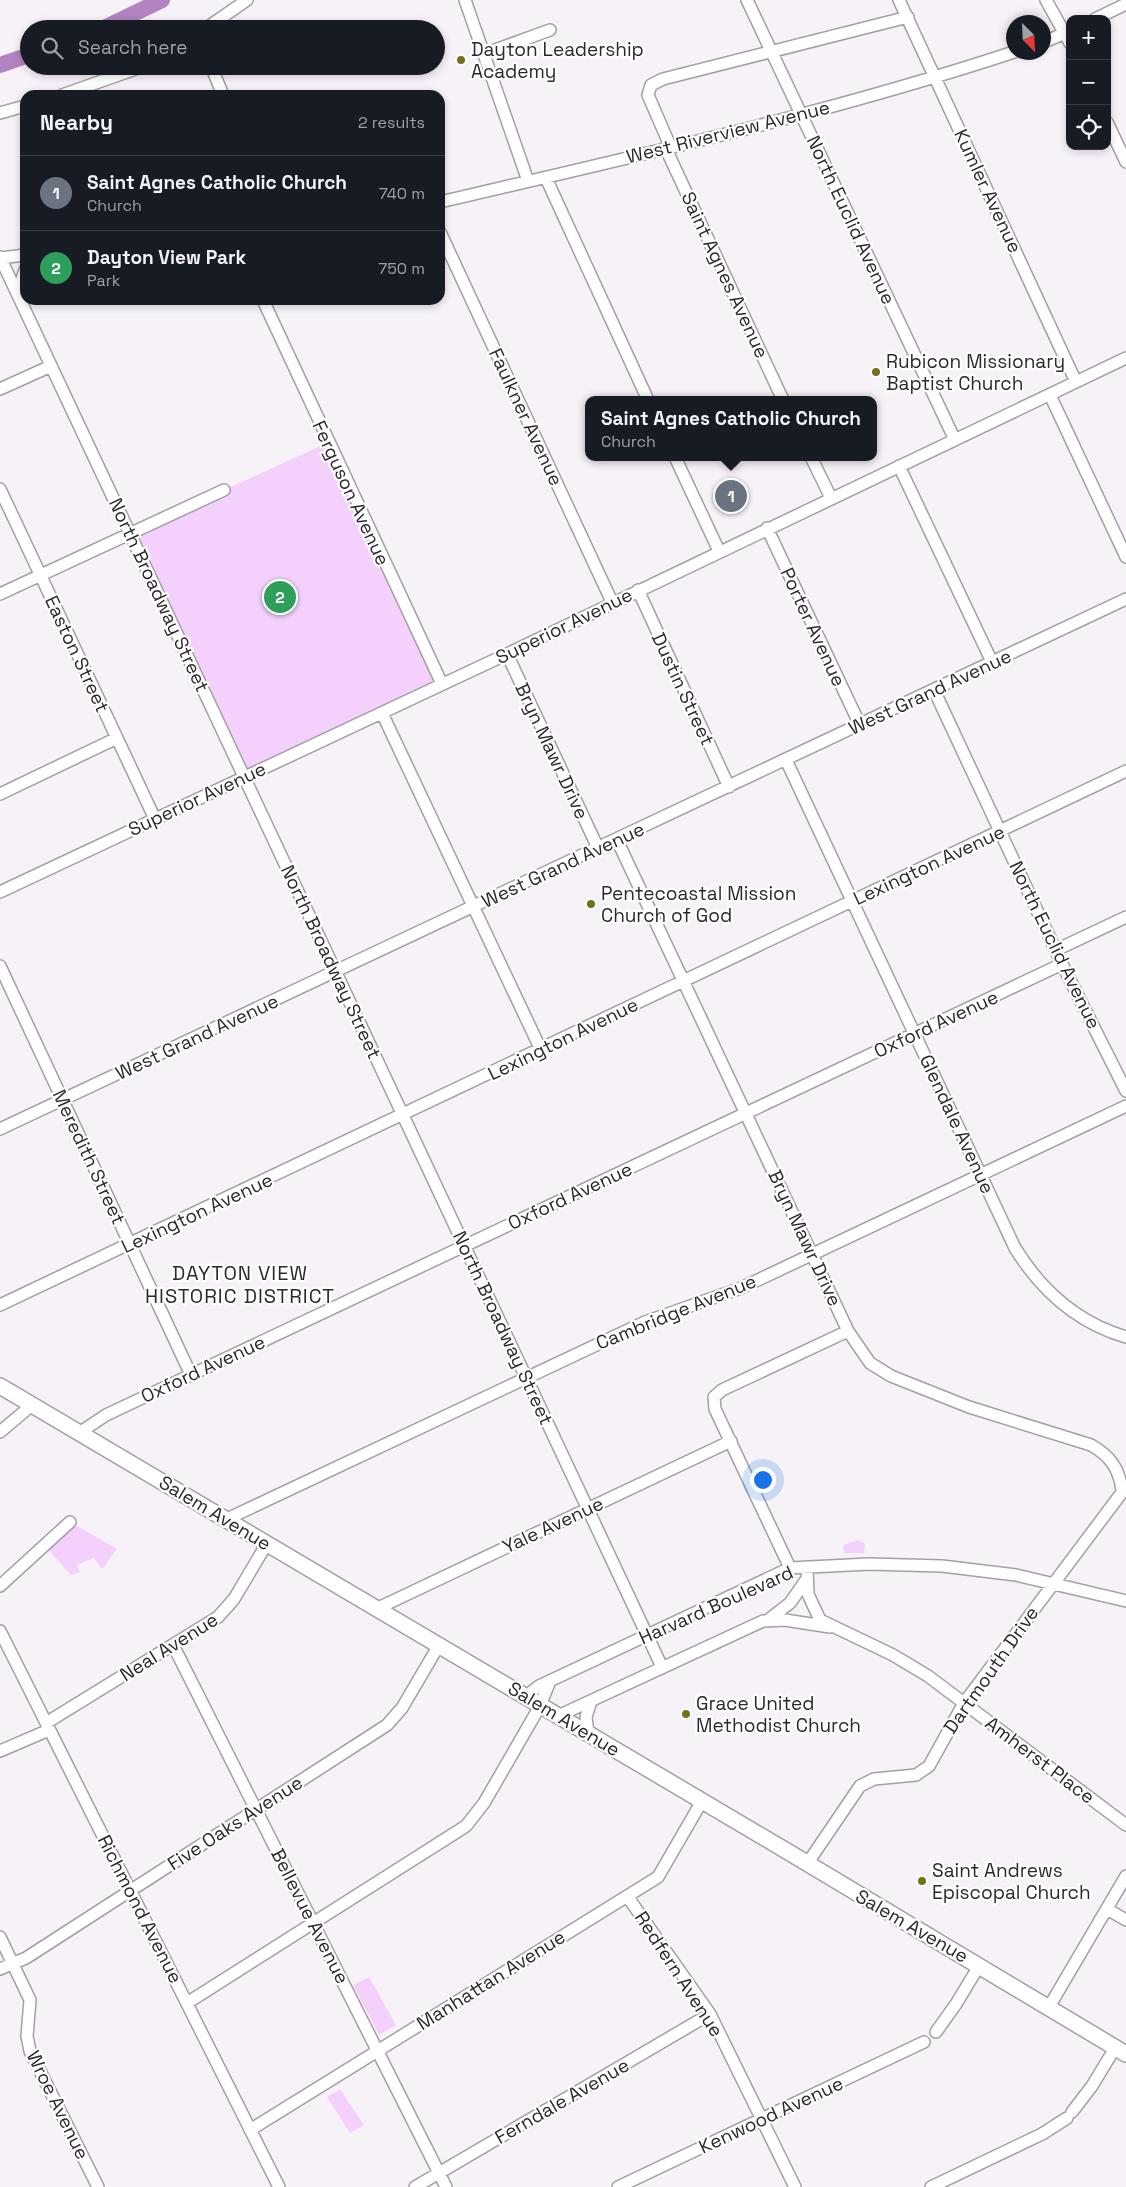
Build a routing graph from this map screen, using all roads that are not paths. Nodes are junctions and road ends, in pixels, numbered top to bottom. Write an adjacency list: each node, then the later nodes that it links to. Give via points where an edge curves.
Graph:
1 (247, 0): 9 (street)
2 (466, 0): 15 (street)
3 (747, 0): 14 (street, North Euclid Avenue)
4 (899, 0): 8 (street, Kumler Avenue)
5 (1046, 0): 11 (street)
6 (1126, 4): 7 (street)
7 (1104, 15)
8 (908, 17): 14 (street); 19 (street, Kumler Avenue)
9 (218, 20)
10 (550, 30): 15 (street)
11 (1066, 33)
12 (1066, 36): 13 (street)
13 (1051, 40)
14 (771, 53): 24 (street, North Euclid Avenue); 26 (street, Saint Agnes Avenue, via 663,79 651,85 648,95)
15 (484, 54): 29 (street)
16 (1006, 55): 19 (street, West Riverview Avenue)
17 (119, 75): 20 (street)
18 (215, 75): 21 (street)
19 (936, 78): 24 (street, West Riverview Avenue); 39 (street, Kumler Avenue)
20 (76, 90)
21 (221, 90)
22 (20, 107): 23 (street)
23 (0, 113)
24 (801, 114): 26 (street, West Riverview Avenue); 44 (street, North Euclid Avenue)
25 (1111, 130): 27 (street)
26 (669, 149): 28 (street, West Riverview Avenue); 43 (street, Saint Agnes Avenue)
27 (1126, 162)
28 (546, 178): 29 (street, West Riverview Avenue); 42 (street)
29 (528, 181): 30 (street, West Riverview Avenue)
30 (445, 201)
31 (445, 243): 59 (street, Faulkner Avenue)
32 (20, 255): 33 (street)
33 (0, 257): 34 (street, North Broadway Street)
34 (20, 302)
35 (21, 305): 38 (street, North Broadway Street)
36 (265, 305): 62 (street, Ferguson Avenue)
37 (1126, 358): 39 (street, Superior Avenue)
38 (51, 366): 40 (street); 52 (street, North Broadway Street)
39 (1076, 382): 41 (street, Superior Avenue)
40 (0, 389)
41 (1050, 395): 44 (street, Superior Avenue); 54 (street)
42 (646, 396)
43 (781, 396)
44 (955, 440): 47 (street, Superior Avenue)
45 (677, 461): 53 (street)
46 (813, 461): 50 (street)
47 (899, 466): 50 (street, Superior Avenue); 61 (street)
48 (0, 489): 55 (street, Easton Street)
49 (224, 490): 52 (street)
50 (831, 498): 51 (street, Superior Avenue)
51 (767, 528): 53 (street, Superior Avenue); 65 (street, Porter Avenue)
52 (131, 533): 55 (street); 69 (street, North Broadway Street)
53 (719, 551): 56 (street, Superior Avenue)
54 (1126, 557)
55 (40, 575): 57 (street); 66 (street, Easton Street)
56 (638, 590): 59 (street, Superior Avenue); 70 (street, Dustin Street)
57 (0, 594)
58 (1126, 599): 61 (street, West Grand Avenue)
59 (612, 602): 60 (street, Superior Avenue)
60 (507, 654): 62 (street, Superior Avenue); 75 (street, Bryn Mawr Drive)
61 (992, 662): 63 (street, West Grand Avenue)
62 (442, 684): 64 (street, Superior Avenue)
63 (934, 690): 65 (street, West Grand Avenue); 73 (street, North Euclid Avenue)
64 (382, 713): 69 (street, Superior Avenue); 78 (street)
65 (860, 725): 67 (street, West Grand Avenue)
66 (117, 738): 71 (street); 72 (street, Easton Street)
67 (786, 760): 70 (street, West Grand Avenue); 77 (street, Glendale Avenue)
68 (1126, 772): 73 (street, Lexington Avenue)
69 (243, 777): 72 (street, Superior Avenue); 83 (street, North Broadway Street)
70 (729, 787): 74 (street, West Grand Avenue)
71 (0, 794)
72 (156, 819): 76 (street, Superior Avenue)
73 (1000, 831): 77 (street, Lexington Avenue); 80 (street, North Euclid Avenue)
74 (618, 840): 75 (street, West Grand Avenue); 84 (street, Bryn Mawr Drive)
75 (598, 848): 78 (street, West Grand Avenue)
76 (0, 892)
77 (852, 901): 84 (street, Lexington Avenue); 85 (street, Glendale Avenue)
78 (473, 908): 83 (street, West Grand Avenue); 86 (street)
79 (1126, 917): 80 (street)
80 (1056, 950): 81 (street, North Euclid Avenue)
81 (1062, 964): 85 (street, Oxford Avenue); 87 (street, North Euclid Avenue)
82 (0, 966): 88 (street, Meredith Street)
83 (336, 972): 88 (street, West Grand Avenue); 91 (street, North Broadway Street)
84 (684, 980): 86 (street, Lexington Avenue); 90 (street, Bryn Mawr Drive)
85 (915, 1034): 90 (street, Oxford Avenue); 93 (street, Glendale Avenue)
86 (541, 1050): 91 (street, Lexington Avenue)
87 (1126, 1091)
88 (62, 1100): 92 (street, West Grand Avenue); 94 (street, Meredith Street)
89 (1126, 1106): 93 (street, Cambridge Avenue)
90 (746, 1113): 95 (street, Oxford Avenue); 96 (street, Bryn Mawr Drive)
91 (404, 1116): 94 (street, Lexington Avenue); 95 (street, North Broadway Street)
92 (0, 1129)
93 (981, 1174): 96 (street, Cambridge Avenue); 99 (street, Glendale Avenue, via 1015,1248 1044,1287 1079,1316)
94 (130, 1244): 97 (street, Lexington Avenue); 100 (street, Meredith Street)
95 (465, 1246): 100 (street, Oxford Avenue); 101 (street, North Broadway Street)
96 (812, 1254): 98 (street, Bryn Mawr Drive); 101 (street, Cambridge Avenue, via 719,1297 645,1322)
97 (0, 1305)
98 (848, 1331): 106 (street, via 714,1397); 107 (street, Bryn Mawr Drive, via 870,1363 891,1376 969,1407 1092,1445 1107,1454)
99 (1126, 1338)
100 (191, 1375): 105 (street, Oxford Avenue, via 106,1414)
101 (526, 1378): 108 (street, North Broadway Street); 109 (street, Cambridge Avenue)
102 (0, 1386): 103 (main road, Salem Avenue)
103 (32, 1405): 104 (street); 105 (main road, Salem Avenue)
104 (0, 1432)
105 (79, 1432): 109 (main road, Salem Avenue)
106 (730, 1441): 108 (street, Yale Avenue); 113 (street)
107 (1124, 1489): 115 (street, Dartmouth Drive)
108 (588, 1509): 118 (street, Yale Avenue); 122 (street, North Broadway Street)
109 (227, 1519): 111 (main road, Salem Avenue)
110 (70, 1522): 116 (street)
111 (266, 1545): 118 (main road, Salem Avenue); 123 (street, Neal Avenue, via 224,1612)
112 (807, 1567): 113 (street, Harvard Boulevard); 114 (street, Amherst Place); 115 (street, Harvard Boulevard, via 869,1564 942,1566 1016,1575)
113 (790, 1568): 122 (street, Harvard Boulevard)
114 (806, 1580): 119 (street, Harvard Boulevard, via 790,1603); 120 (street, Amherst Place, via 812,1606 820,1620)
115 (1052, 1584): 117 (street, Harvard Boulevard); 129 (street, Dartmouth Drive)
116 (0, 1586)
117 (1126, 1601)
118 (376, 1609): 124 (main road, Salem Avenue)
119 (768, 1620): 120 (street, Harvard Boulevard); 125 (street, Harvard Boulevard)
120 (832, 1628): 129 (street, Amherst Place, via 893,1655)
121 (0, 1631): 132 (street, Richmond Avenue)
122 (648, 1635): 125 (street, North Broadway Street); 126 (street, Harvard Boulevard)
123 (173, 1645): 132 (street, Neal Avenue); 136 (street, Bellevue Avenue)
124 (439, 1645): 127 (main road, Salem Avenue); 136 (street, Five Oaks Avenue, via 394,1719)
125 (662, 1667): 128 (street, Harvard Boulevard)
126 (550, 1681): 127 (street, Harvard Boulevard); 130 (street)
127 (525, 1697): 130 (main road, Salem Avenue)
128 (591, 1701): 131 (street, Harvard Boulevard); 133 (street, via 586,1717)
129 (964, 1703): 137 (street, Amherst Place); 138 (street, Dartmouth Drive, via 929,1766 916,1775 874,1779 860,1786)
130 (540, 1706): 131 (main road, Salem Avenue); 144 (street, via 484,1803 466,1826)
131 (558, 1716): 133 (main road, Salem Avenue)
132 (48, 1726): 134 (street, Neal Avenue); 140 (street, Richmond Avenue)
133 (588, 1733): 135 (main road, Salem Avenue)
134 (0, 1751)
135 (702, 1800): 138 (main road, Salem Avenue); 141 (street, Manhattan Avenue, via 658,1877)
136 (256, 1809): 140 (street, Five Oaks Avenue); 144 (street, Bellevue Avenue)
137 (1126, 1825)
138 (806, 1864): 147 (main road, Salem Avenue)
139 (1126, 1876): 142 (street)
140 (131, 1890): 146 (street, Five Oaks Avenue, via 26,1958); 149 (street, Richmond Avenue)
141 (627, 1896): 151 (street, Redfern Avenue); 154 (street, Manhattan Avenue)
142 (1107, 1909): 143 (street); 150 (street)
143 (1126, 1920)
144 (314, 1923): 149 (street); 154 (street, Bellevue Avenue)
145 (0, 1937): 146 (street, Wroe Avenue)
146 (13, 1963): 148 (street, Five Oaks Avenue); 159 (street, Wroe Avenue, via 30,2000 30,2051)
147 (979, 1966): 150 (main road, Salem Avenue); 152 (street)
148 (0, 1969)
149 (187, 2004): 157 (street, Richmond Avenue)
150 (1049, 2007): 155 (main road, Salem Avenue)
151 (710, 2014): 156 (street, Redfern Avenue); 158 (street, Ferndale Avenue)
152 (936, 2032)
153 (924, 2042): 156 (street, Kenwood Avenue)
154 (378, 2051): 157 (street, Manhattan Avenue); 158 (street, Bellevue Avenue)
155 (1121, 2051): 165 (street, via 1070,2115 1042,2134)
156 (762, 2120): 163 (street, Kenwood Avenue); 164 (street, Redfern Avenue)
157 (250, 2130): 160 (street, Richmond Avenue)
158 (439, 2173): 161 (street, Ferndale Avenue); 162 (street, Bellevue Avenue)
159 (98, 2187)
160 (278, 2187)
161 (415, 2187)
162 (446, 2187)
163 (618, 2187)
164 (795, 2187)
165 (931, 2187)

